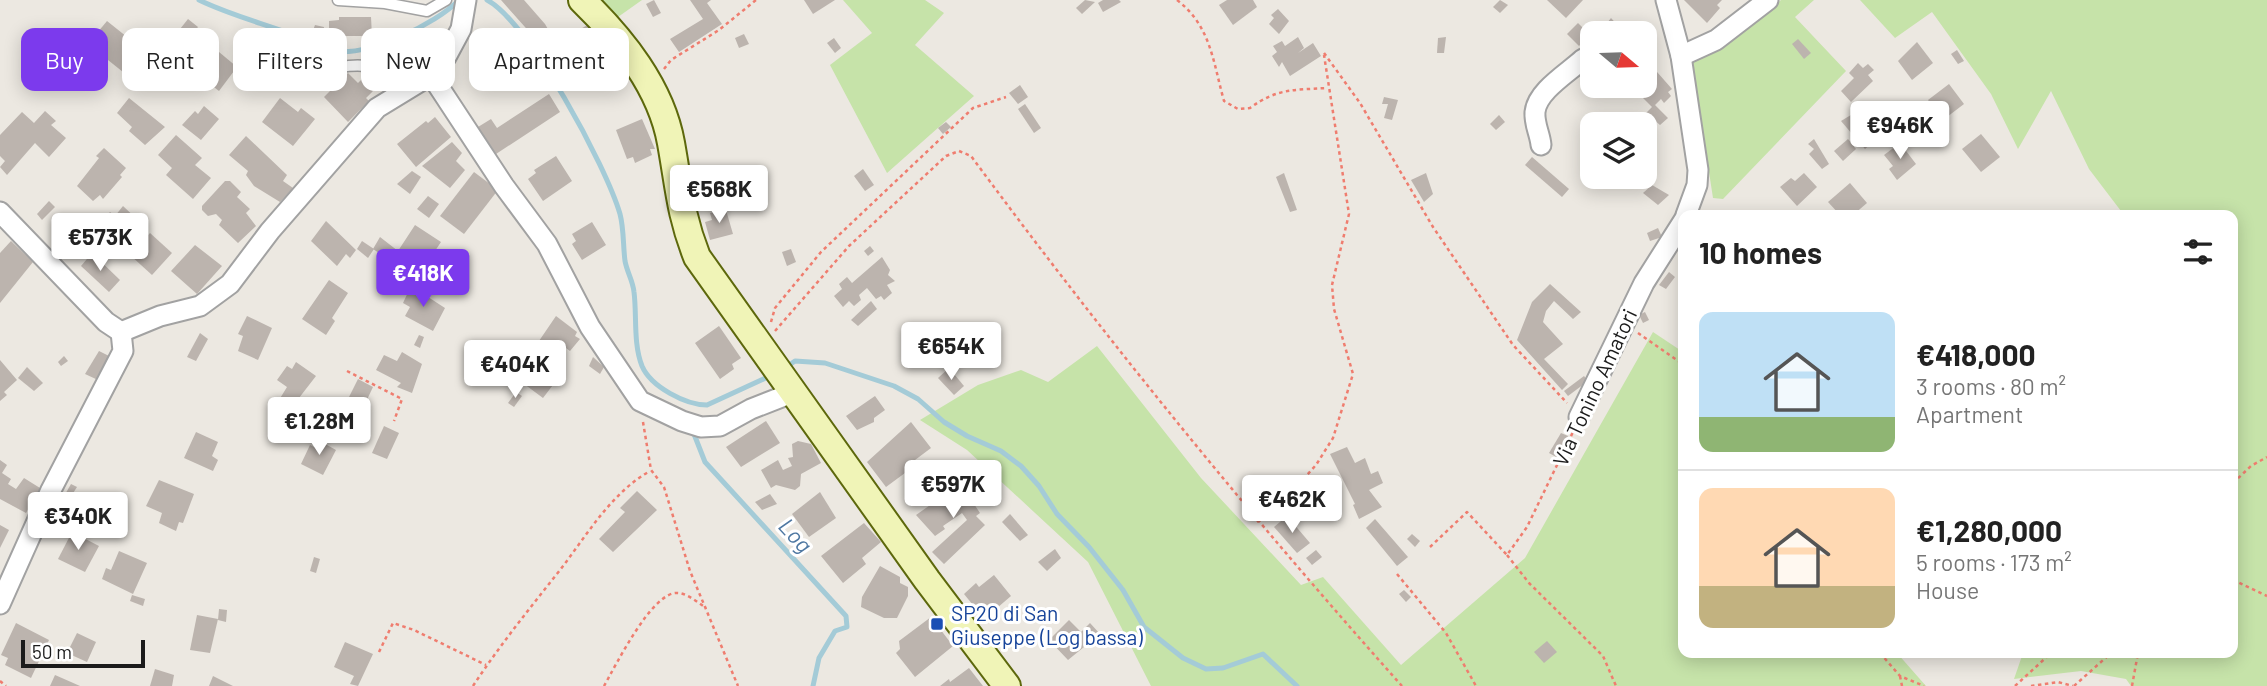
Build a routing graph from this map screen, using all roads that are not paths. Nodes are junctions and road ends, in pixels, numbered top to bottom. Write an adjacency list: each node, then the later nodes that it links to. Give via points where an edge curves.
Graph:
1 (338, 0): 2 (lane, via 427,11)
2 (446, 0)
3 (466, 0): 7 (street)
4 (582, 0): 17 (street, via 608,25 649,83 671,141 682,221 696,257)
5 (1666, 0): 8 (street)
6 (1768, 0): 8 (street, via 1716,40)
7 (455, 40)
8 (1681, 56): 13 (street, via 1698,170)
9 (1580, 62): 12 (street, via 1537,104 1535,122)
10 (403, 91): 16 (street, via 377,108 218,295 200,306)
11 (440, 91): 17 (street, via 547,244 590,327 640,401 701,427 720,426)
12 (1541, 145)
13 (1688, 210)
14 (0, 212): 16 (street)
15 (1678, 229): 18 (street, Via Tonino Amatori, via 1644,283)
16 (121, 332): 19 (street, via 122,351 51,490)
17 (792, 393): 20 (street)
18 (1579, 417)
19 (0, 604)
20 (1007, 686)

